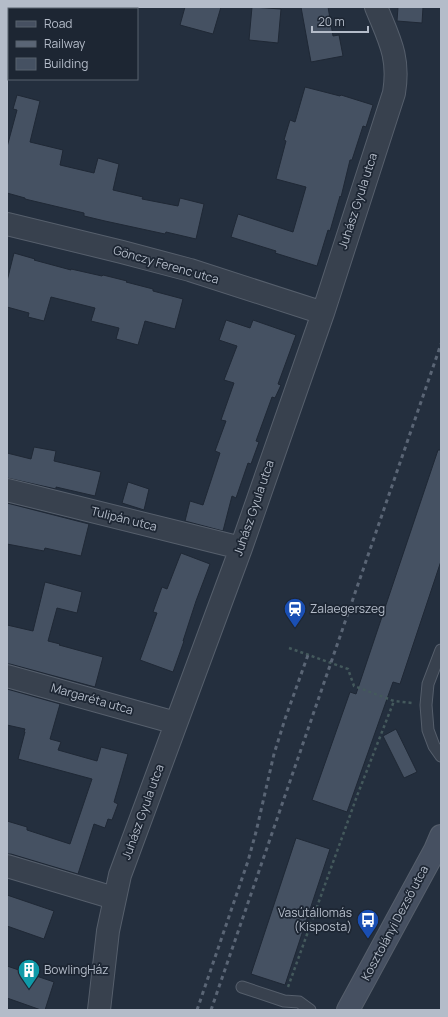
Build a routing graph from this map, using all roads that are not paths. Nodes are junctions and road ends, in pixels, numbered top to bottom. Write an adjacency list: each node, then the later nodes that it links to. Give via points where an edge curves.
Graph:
1 (376, 7): 3 (street, Juhász Gyula utca, via 392,45 396,82)
2 (7, 224): 3 (street, Gönczy Ferenc utca, via 190,270)
3 (323, 313): 5 (street, Juhász Gyula utca)
4 (7, 490): 5 (street, Tulipán utca)
5 (241, 548): 8 (street, Juhász Gyula utca)
6 (441, 650): 9 (lane, via 428,684 426,705 428,730)
7 (7, 676): 8 (street, Margaréta utca)
8 (176, 723): 12 (street, Juhász Gyula utca, via 120,875)
9 (441, 756)
10 (441, 836): 16 (main road, Kosztolányi Dezső utca)
11 (7, 866): 12 (street)
12 (114, 898): 14 (street, Juhász Gyula utca)
13 (242, 988): 15 (lane, via 284,1001 299,1002)
14 (98, 1010)
15 (310, 1010)
16 (348, 1010)

